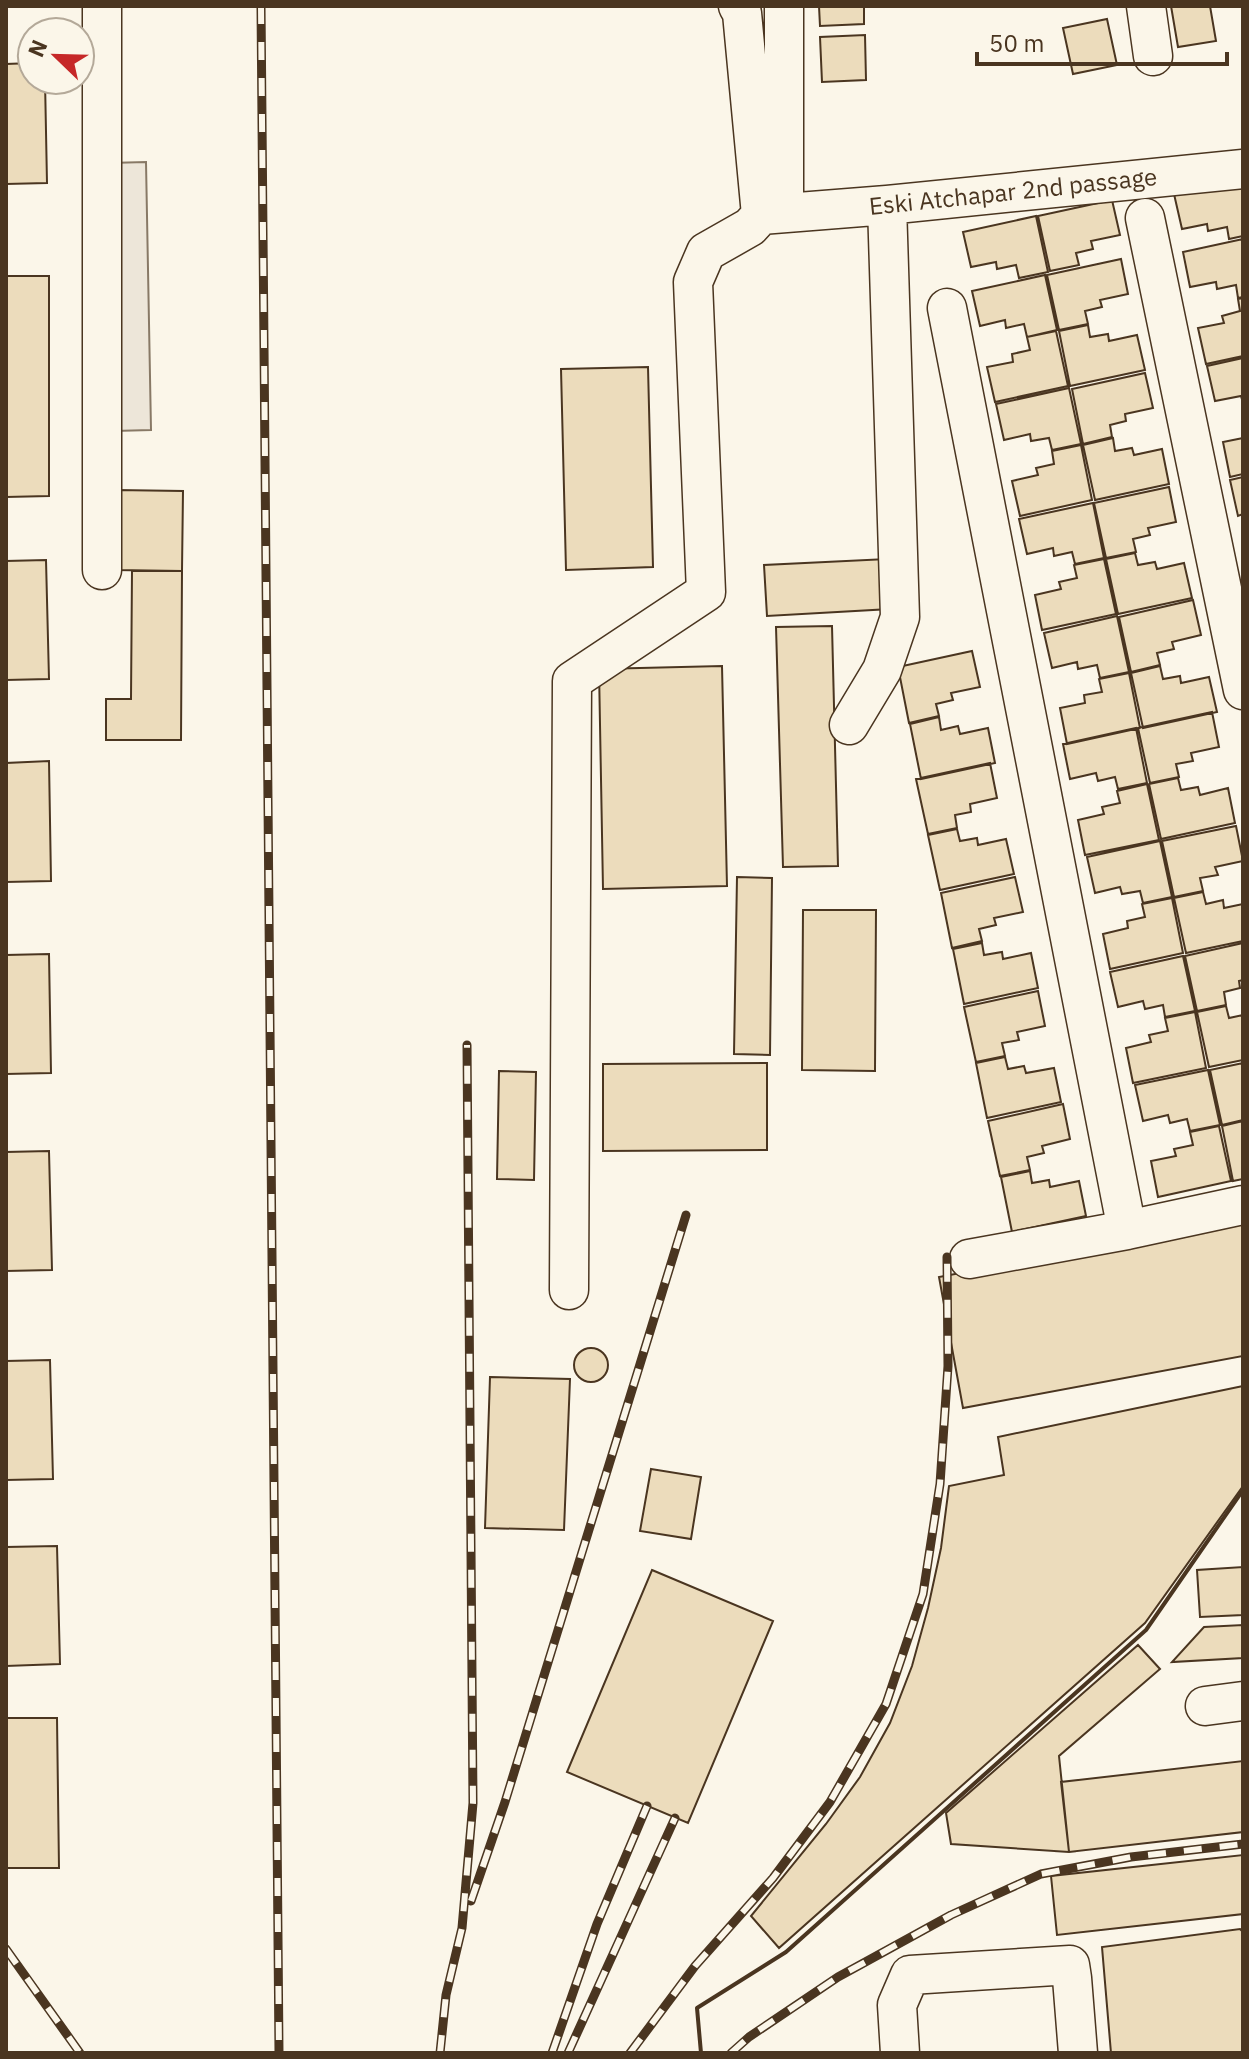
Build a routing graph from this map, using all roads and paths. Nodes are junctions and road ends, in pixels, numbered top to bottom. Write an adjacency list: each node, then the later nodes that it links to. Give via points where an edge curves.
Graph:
1 (102, 6): 11 (street)
2 (738, 6): 8 (street)
3 (784, 6): 8 (street)
4 (1146, 6): 5 (street)
5 (1153, 56)
6 (1243, 169): 7 (street, Eski Atchapar 2nd passage)
7 (887, 205): 8 (street, Eski Atchapar 2nd passage); 13 (street, via 900,617 882,670)
8 (772, 214): 17 (street, via 706,252 693,282 706,592 572,681)
9 (1145, 218): 12 (street)
10 (947, 308): 15 (street)
11 (102, 570)
12 (1243, 690)
13 (849, 725)
14 (1243, 1205): 15 (street)
15 (1127, 1230): 16 (street)
16 (969, 1259)
17 (569, 1290)
18 (1243, 1701): 19 (street)
19 (1205, 1706)
20 (900, 2053): 21 (street, via 897,2005 910,1975 1070,1965)
21 (1078, 2053)

